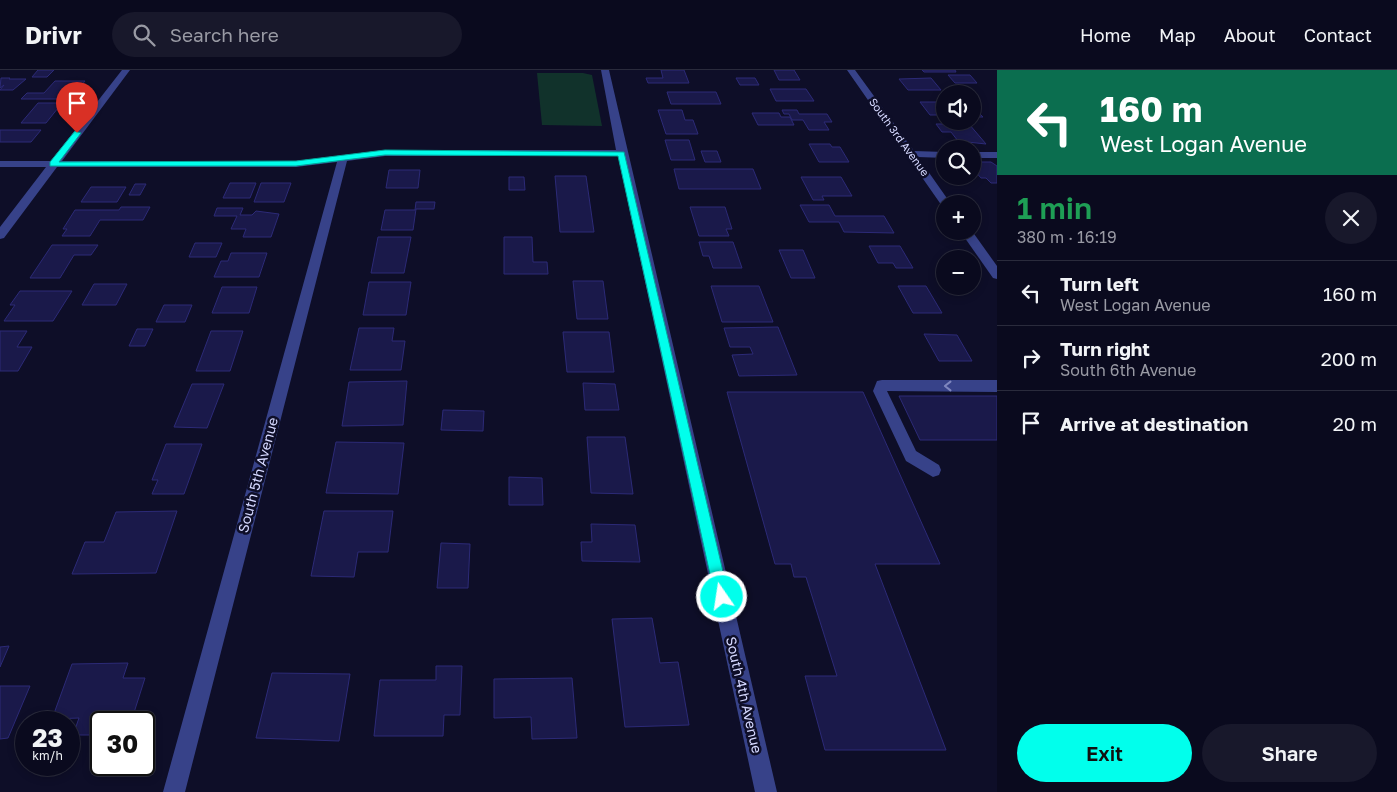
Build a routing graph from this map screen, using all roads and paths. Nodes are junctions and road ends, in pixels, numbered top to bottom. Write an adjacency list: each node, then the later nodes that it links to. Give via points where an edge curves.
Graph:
1 (126, 70): 11 (street)
2 (605, 70): 4 (street, South 4th Avenue)
3 (851, 70): 5 (street, South 3rd Avenue)
4 (622, 153): 9 (street, via 385,153); 19 (street, South 4th Avenue)
5 (911, 154): 6 (street); 12 (street, South 3rd Avenue)
6 (936, 155)
7 (981, 155): 8 (street)
8 (997, 155)
9 (343, 158): 11 (street, via 296,164); 18 (street, South 5th Avenue)
10 (0, 164): 11 (street)
11 (53, 164): 13 (street)
12 (940, 195)
13 (0, 235)
14 (972, 240): 15 (street)
15 (997, 275)
16 (997, 386): 17 (street, one-way to 17, via 882,385 880,391 911,456)
17 (933, 470)
18 (174, 792)
19 (766, 792)

